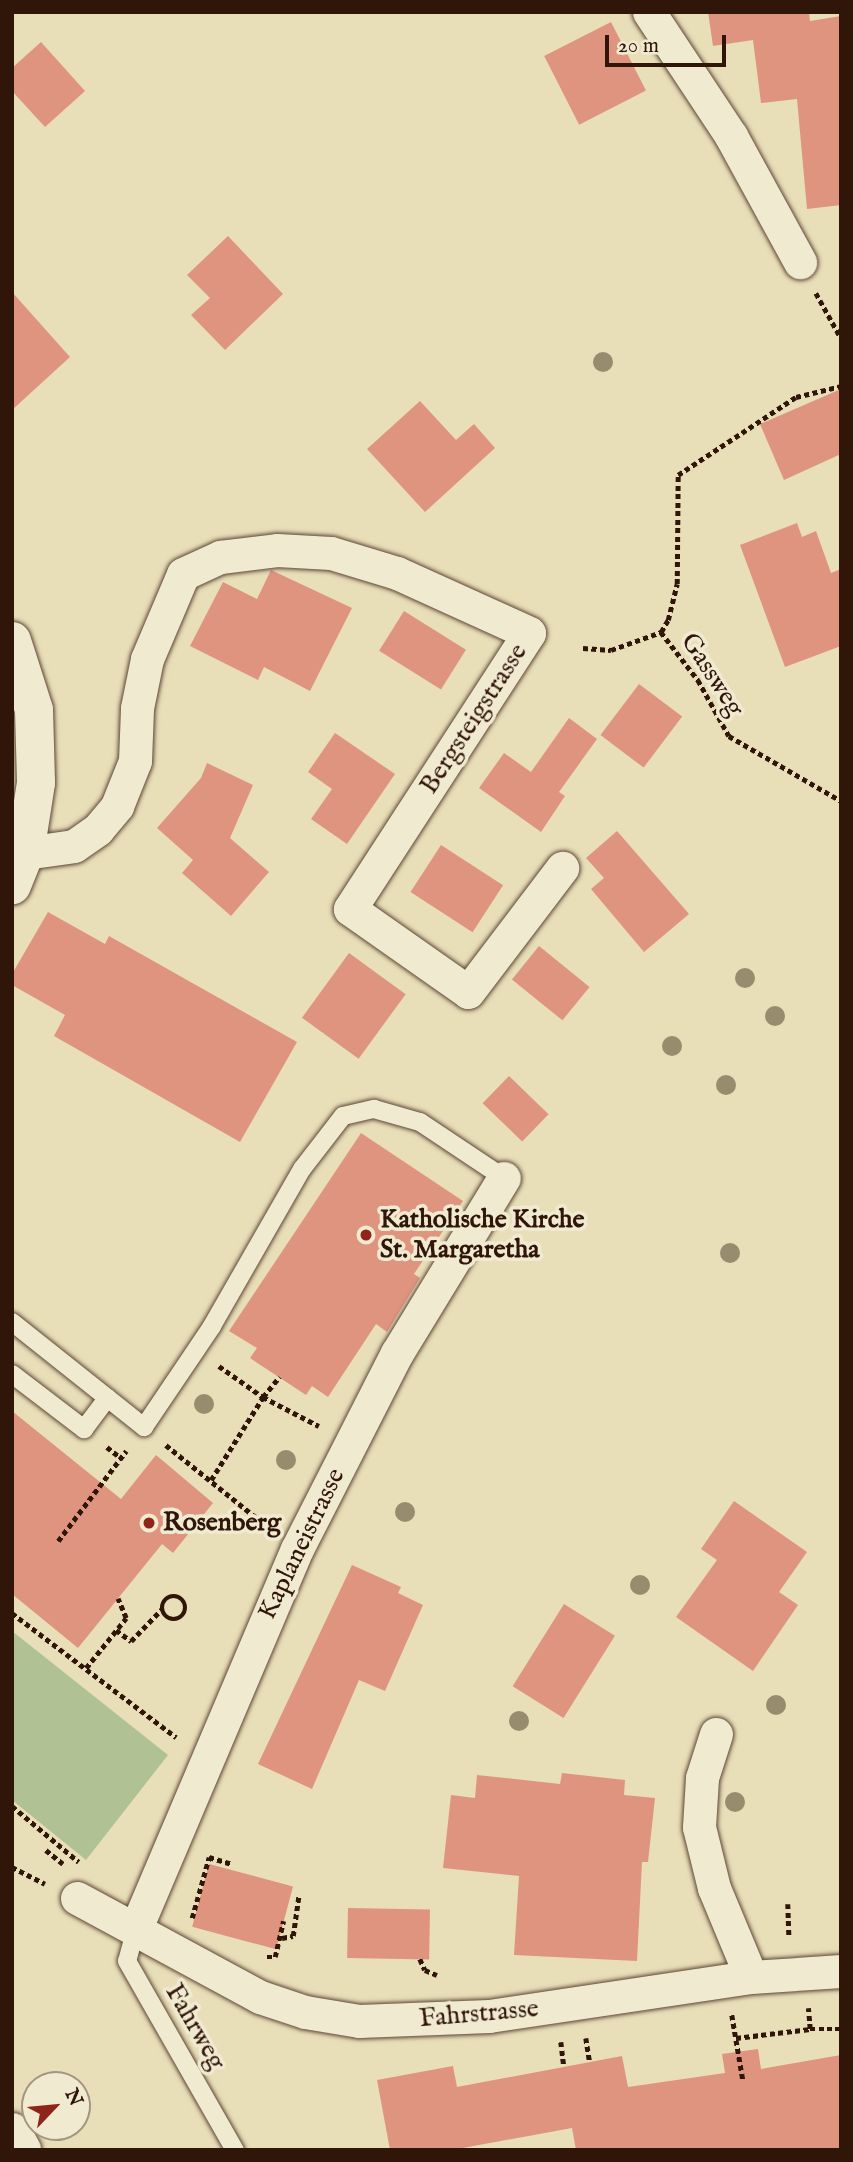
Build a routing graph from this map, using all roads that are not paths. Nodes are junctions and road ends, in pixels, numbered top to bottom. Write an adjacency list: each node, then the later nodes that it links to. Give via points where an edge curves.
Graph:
1 (649, 12): 2 (street, via 732,136)
2 (800, 262)
3 (12, 641): 4 (street, via 34,710 36,783)
4 (16, 864): 5 (street, Bergsteigstrasse, via 74,846 98,829 117,806 135,761 137,708 148,659 183,574 220,557 277,550 331,553 397,573 529,633 350,909 468,992)
5 (562, 868)
6 (504, 1178): 9 (lane, via 420,1122 374,1109 343,1116 302,1169 196,1350 144,1427); 12 (street, Kaplaneistrasse, via 397,1353 297,1549)
7 (12, 1322): 9 (lane)
8 (12, 1374): 9 (lane, via 84,1429)
9 (107, 1398)
10 (716, 1734): 14 (street, via 702,1778 699,1827)
11 (68, 1886): 12 (street, Fahrstrasse)
12 (136, 1928): 14 (street, Fahrstrasse, via 260,1997 359,2021 489,2016); 17 (lane, Fahrweg, via 127,1961)
13 (841, 1971): 14 (street, Fahrstrasse)
14 (740, 1989)
15 (12, 2132): 16 (street)
16 (22, 2150)
17 (235, 2150)

